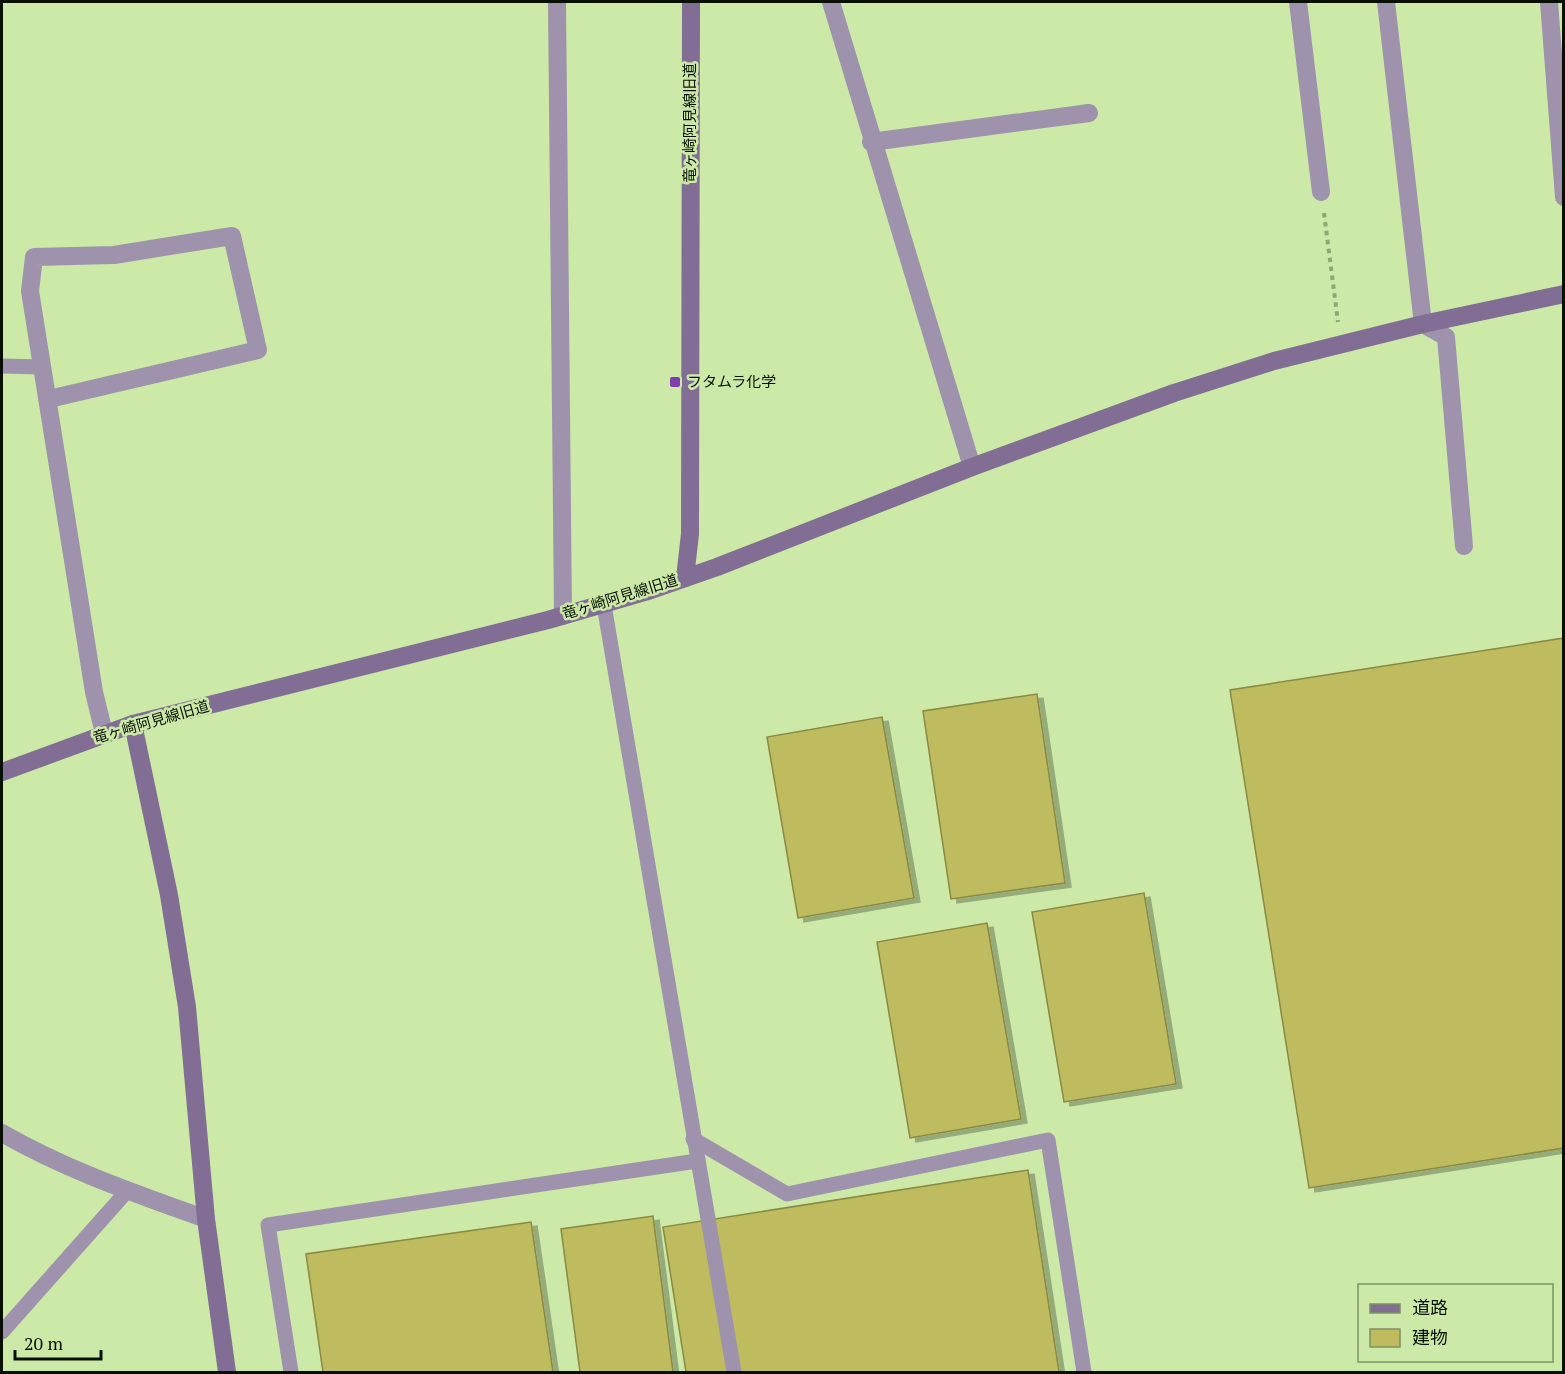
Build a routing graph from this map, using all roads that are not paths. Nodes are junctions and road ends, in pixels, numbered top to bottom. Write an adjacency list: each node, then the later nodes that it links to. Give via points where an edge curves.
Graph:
1 (557, 2): 20 (street)
2 (691, 2): 18 (street, 竜ヶ崎阿見線旧道, via 690,534)
3 (831, 2): 8 (street)
4 (1298, 2): 9 (street)
5 (1386, 2): 12 (street)
6 (1549, 2): 10 (street)
7 (1089, 113): 8 (street)
8 (871, 141): 16 (street)
9 (1321, 192)
10 (1563, 197)
11 (1563, 294): 12 (street)
12 (1423, 324): 16 (street, via 1274,361); 17 (street, via 1446,337)
13 (2, 366): 14 (lane)
14 (43, 367): 15 (street); 15 (street, via 30,291 34,257 114,255 232,236 258,350)
15 (49, 399): 22 (street, via 94,692)
16 (972, 467): 18 (street)
17 (1464, 546)
18 (685, 578): 19 (street, 竜ヶ崎阿見線旧道)
19 (604, 605): 20 (street, 竜ヶ崎阿見線旧道); 25 (lane)
20 (563, 616): 21 (street, 竜ヶ崎阿見線旧道)
21 (133, 724): 22 (street, 竜ヶ崎阿見線旧道); 28 (street, via 169,895 187,1007)
22 (104, 733): 23 (street, 竜ヶ崎阿見線旧道)
23 (2, 772)
24 (2, 1133): 27 (street)
25 (693, 1139): 26 (lane); 33 (lane, via 786,1194 1048,1140)
26 (697, 1161): 31 (lane, via 268,1225); 32 (lane)
27 (128, 1190): 28 (street); 29 (lane)
28 (206, 1219): 30 (street)
29 (2, 1332)
30 (227, 1372)
31 (291, 1372)
32 (734, 1372)
33 (1084, 1372)

